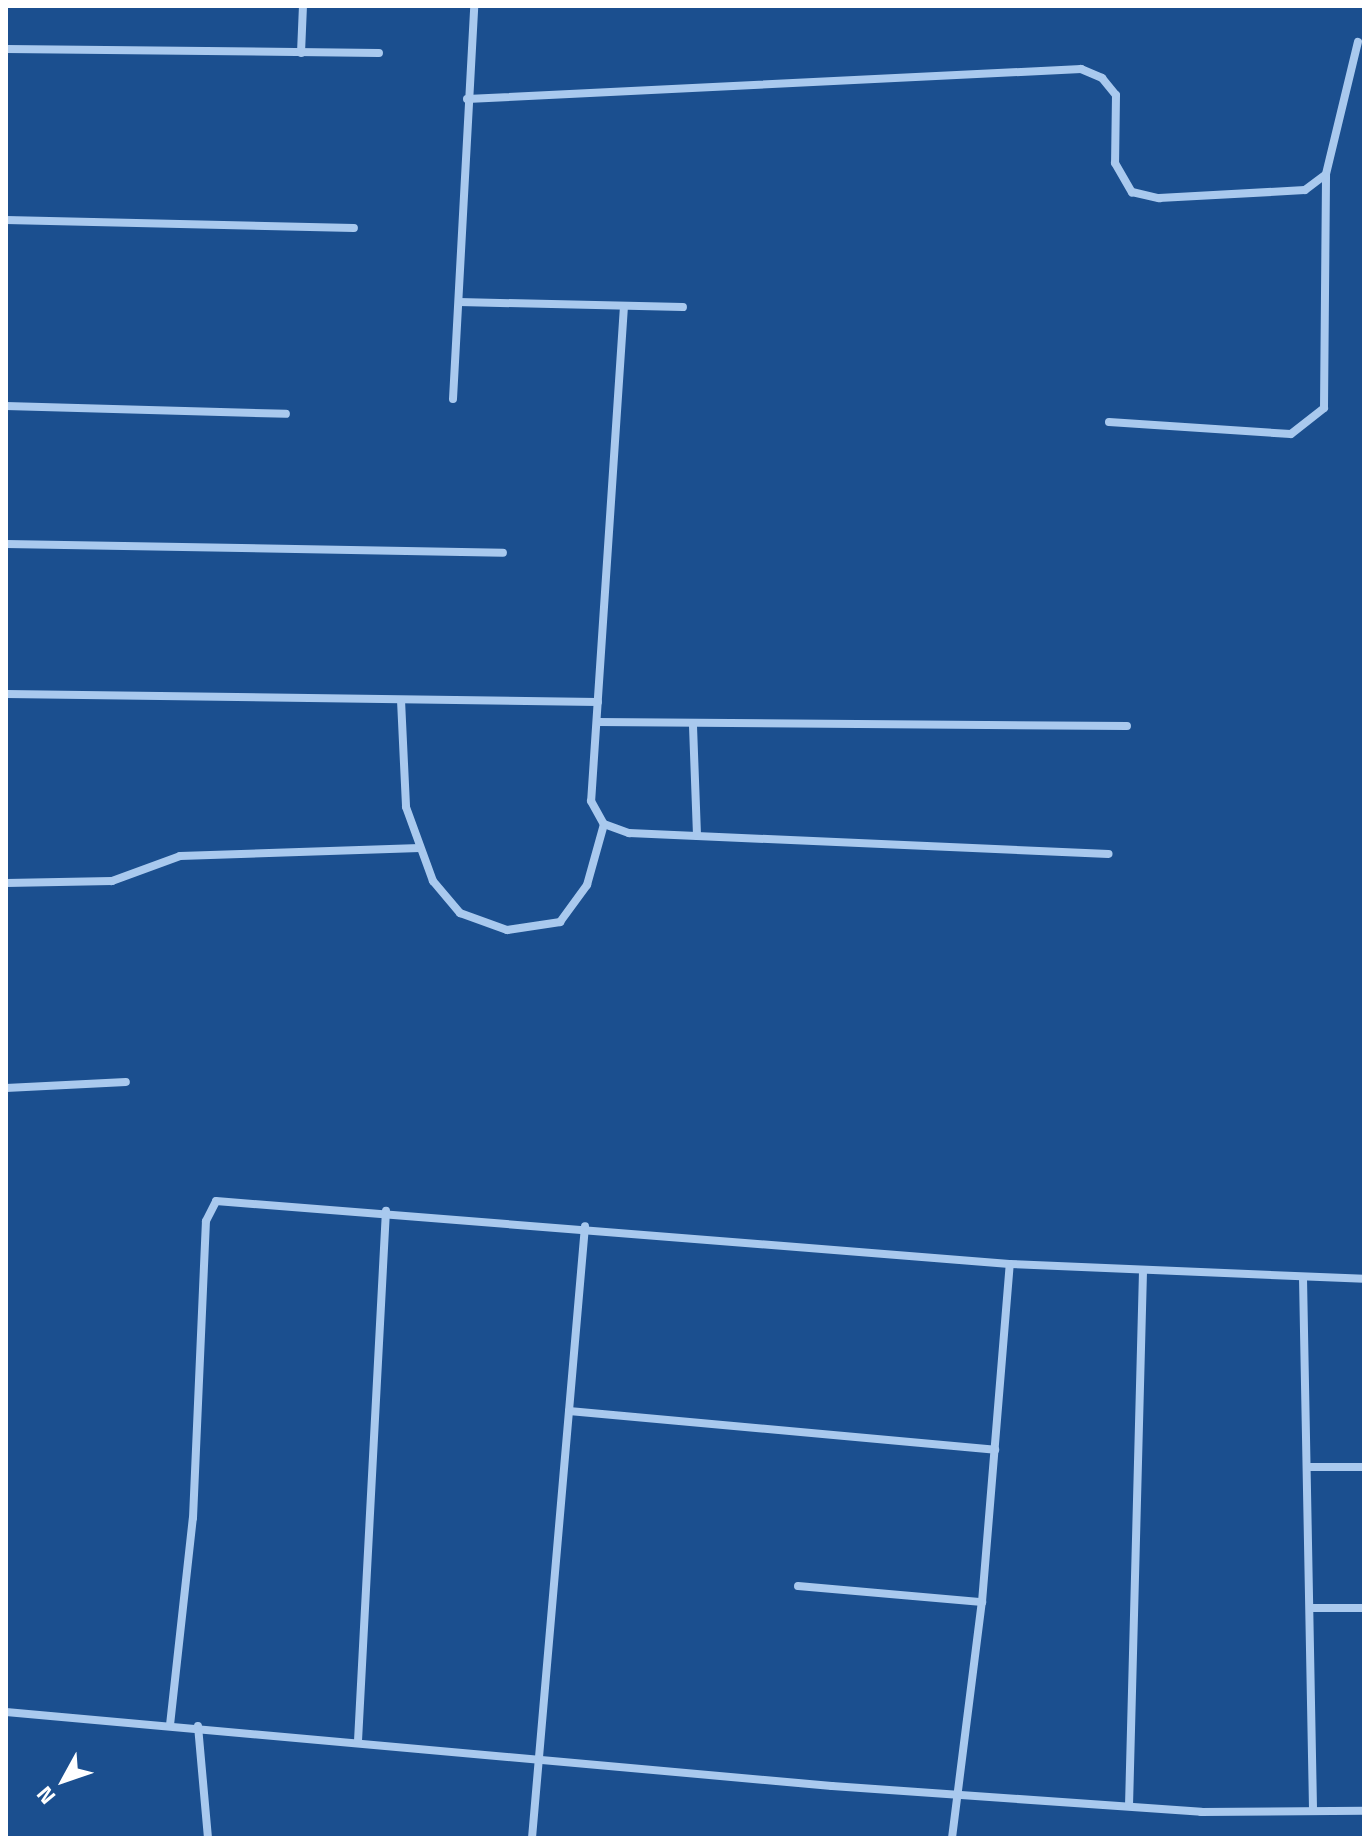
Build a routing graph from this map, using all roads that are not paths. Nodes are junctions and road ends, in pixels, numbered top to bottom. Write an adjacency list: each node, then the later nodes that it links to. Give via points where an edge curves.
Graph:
1 (303, 6): 5 (street)
2 (474, 6): 7 (street)
3 (1358, 42): 8 (street)
4 (6, 49): 5 (street)
5 (301, 53): 6 (street)
6 (379, 53)
7 (467, 99): 8 (street, via 1081,69 1102,78 1116,95 1117,173 1142,197 1305,190); 11 (street)
8 (1326, 174): 17 (street, via 1324,408 1291,434)
9 (6, 220): 10 (street)
10 (354, 228)
11 (459, 302): 12 (street); 14 (street)
12 (624, 306): 13 (street); 22 (street)
13 (683, 307)
14 (453, 399)
15 (6, 406): 16 (street)
16 (286, 414)
17 (1109, 422)
18 (6, 544): 19 (street)
19 (503, 553)
20 (6, 694): 21 (street)
21 (401, 700): 22 (street); 28 (street, via 406,807)
22 (598, 702): 23 (street)
23 (597, 722): 24 (street); 26 (street, via 591,801)
24 (693, 726): 25 (street); 27 (street)
25 (1127, 726)
26 (604, 824): 27 (street, via 629,833); 28 (street, via 575,907 540,929 507,930 460,913 433,881)
27 (697, 836): 29 (street)
28 (420, 848): 30 (street, via 180,856 112,881)
29 (1109, 854)
30 (6, 883)
31 (126, 1082): 32 (street)
32 (6, 1088)
33 (386, 1211): 34 (street); 48 (street, via 227,1197 209,1208 193,1518); 50 (street)
34 (585, 1226): 35 (street); 39 (street)
35 (1010, 1264): 36 (street); 40 (street)
36 (1143, 1272): 37 (street); 53 (street)
37 (1303, 1278): 38 (street); 41 (street)
38 (1364, 1279)
39 (569, 1411): 40 (street); 51 (street)
40 (995, 1450): 44 (street)
41 (1310, 1467): 42 (street); 45 (street)
42 (1364, 1467)
43 (798, 1586): 44 (street)
44 (982, 1602): 52 (street)
45 (1313, 1608): 46 (street); 54 (street)
46 (1364, 1608)
47 (6, 1712): 48 (street)
48 (170, 1725): 49 (street)
49 (198, 1726): 50 (street); 56 (street)
50 (358, 1741): 51 (street)
51 (540, 1758): 52 (street); 57 (street)
52 (959, 1792): 53 (street); 58 (street)
53 (1129, 1806): 54 (street)
54 (1313, 1810): 55 (street)
55 (1364, 1811)
56 (208, 1838)
57 (532, 1838)
58 (952, 1838)

